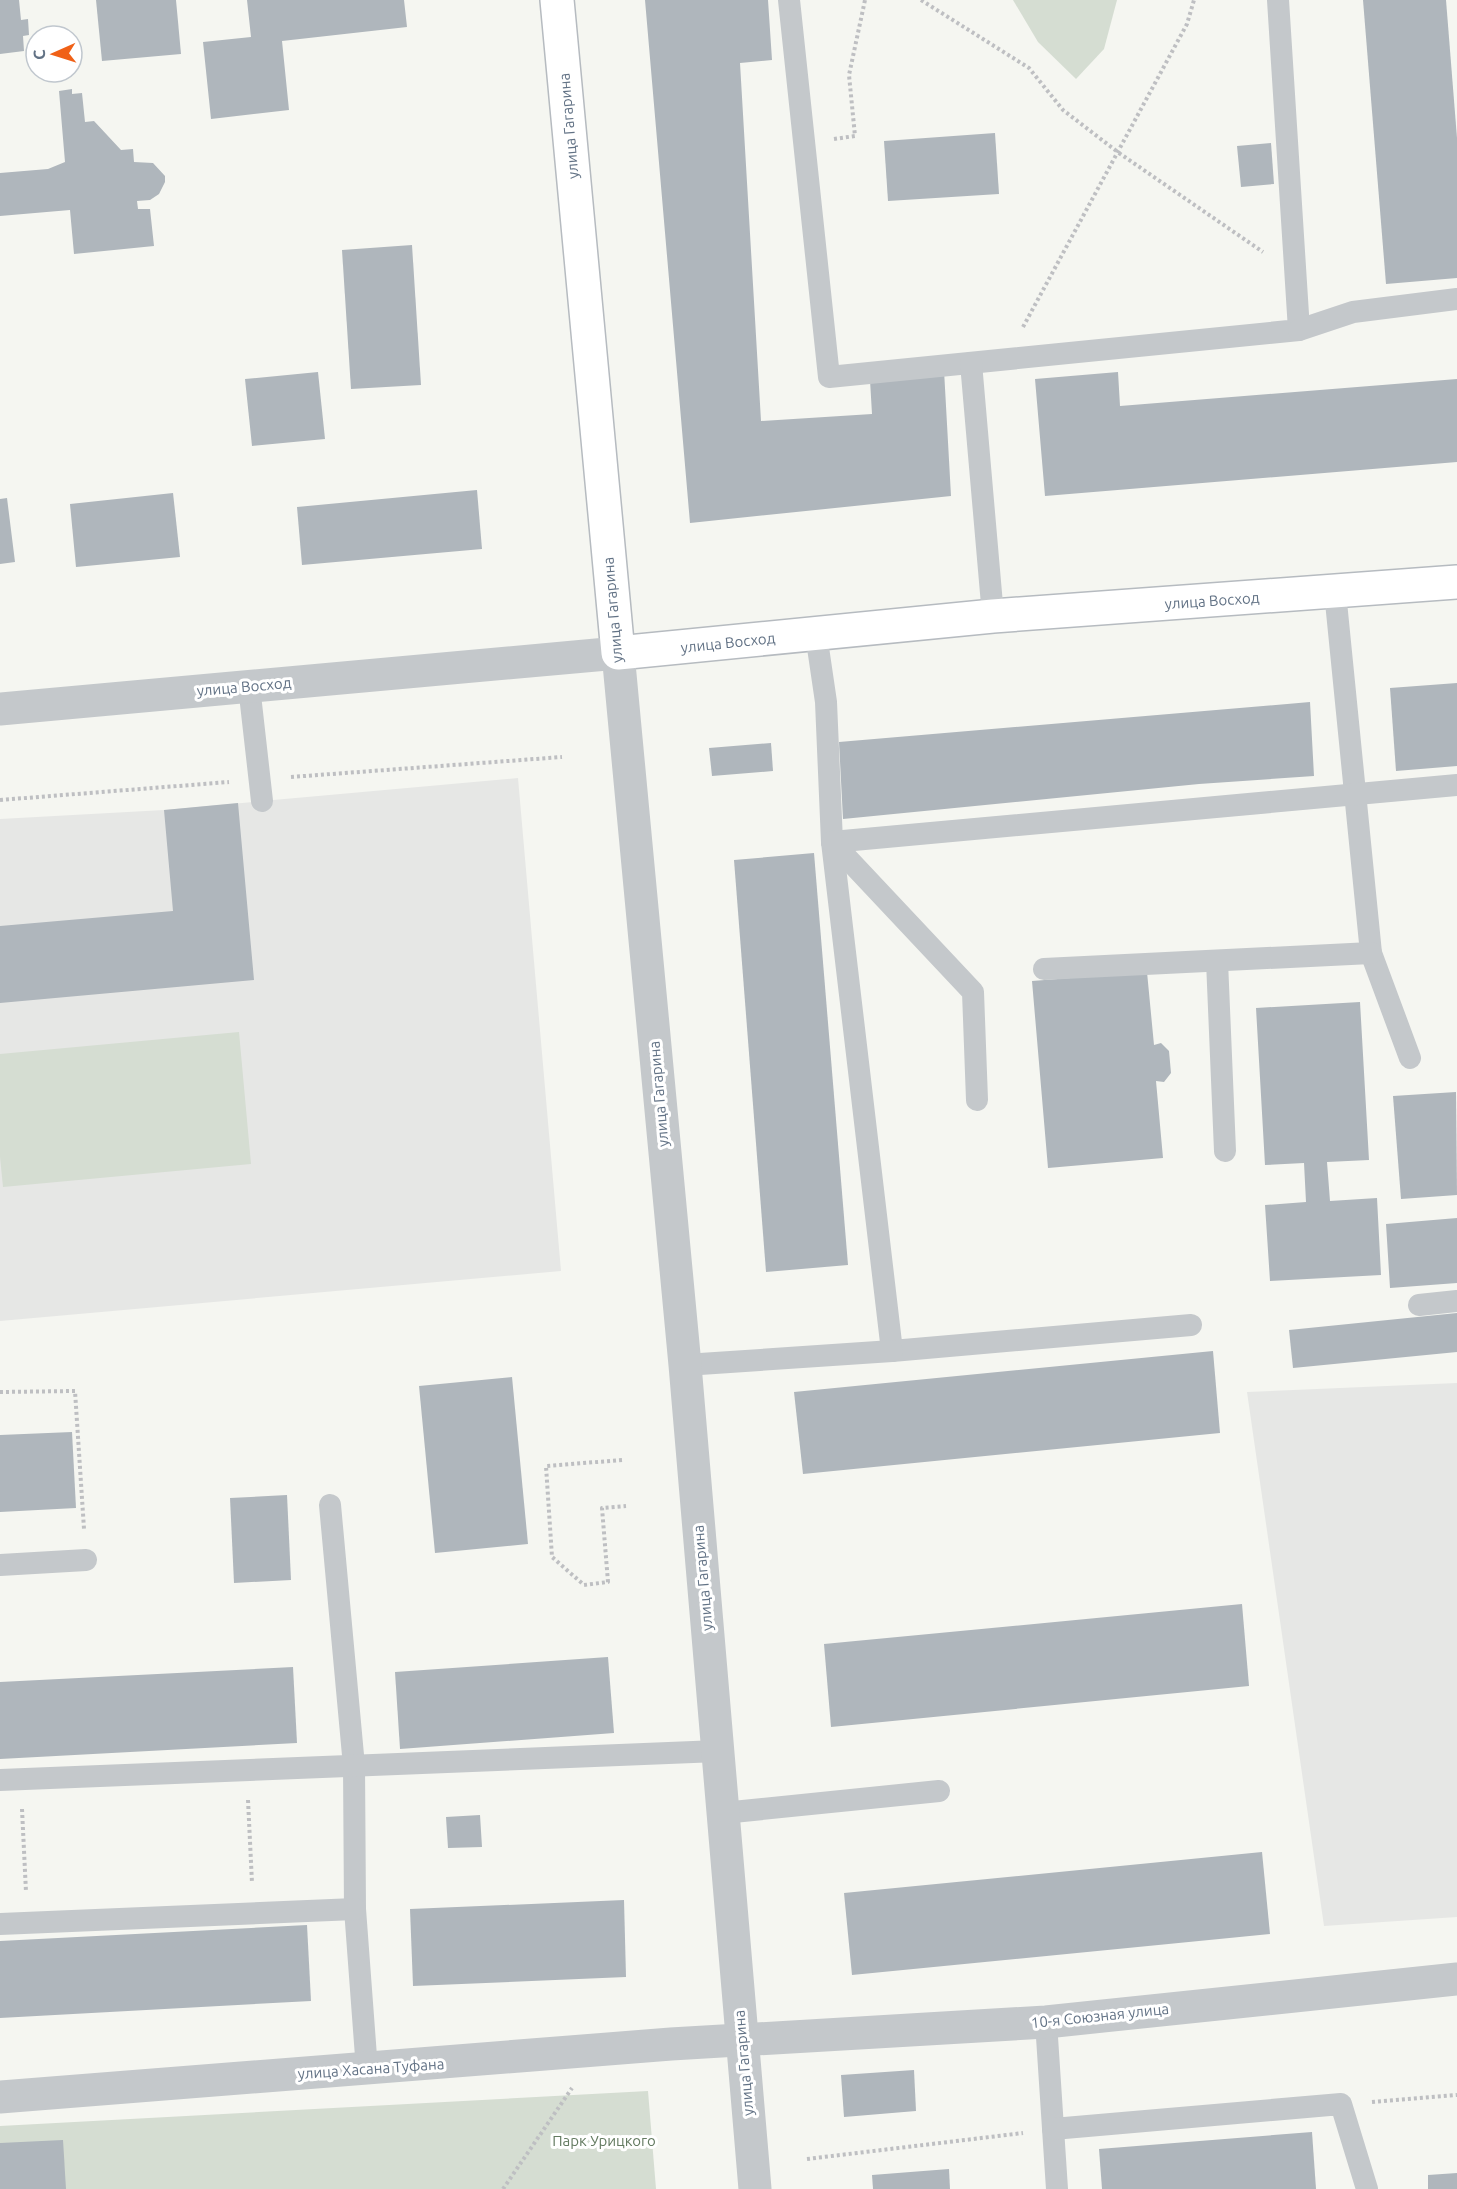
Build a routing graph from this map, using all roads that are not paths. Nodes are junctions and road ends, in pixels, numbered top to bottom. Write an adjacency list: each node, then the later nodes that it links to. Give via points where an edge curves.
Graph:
1 (557, 0): 11 (street, улица Гагарина)
2 (789, 0): 6 (lane, via 830,377)
3 (1278, 0): 5 (lane)
4 (1457, 299): 5 (lane, via 1353,312)
5 (1299, 330): 6 (lane)
6 (971, 363): 9 (lane)
7 (1457, 582): 8 (street, улица Восход)
8 (1335, 592): 9 (street, улица Восход); 15 (lane)
9 (993, 616): 10 (street, улица Восход)
10 (816, 634): 11 (street, улица Восход); 17 (lane, via 826,702)
11 (618, 653): 12 (street, улица Восход); 28 (street, улица Гагарина)
12 (249, 686): 13 (street, улица Восход); 16 (lane)
13 (0, 709)
14 (1457, 785): 15 (lane)
15 (1356, 794): 17 (lane); 18 (lane)
16 (262, 801)
17 (832, 842): 22 (lane, via 973,992); 27 (lane)
18 (1371, 953): 19 (lane); 21 (lane)
19 (1217, 961): 20 (lane); 23 (lane)
20 (1044, 969)
21 (1410, 1058)
22 (976, 1100)
23 (1225, 1151)
24 (1457, 1301): 25 (lane)
25 (1419, 1305)
26 (1191, 1325): 27 (lane)
27 (892, 1351): 28 (lane)
28 (685, 1365): 32 (street, улица Гагарина)
29 (330, 1505): 33 (lane)
30 (86, 1560): 31 (lane)
31 (0, 1565)
32 (718, 1751): 33 (lane); 36 (street, улица Гагарина)
33 (354, 1766): 34 (lane); 37 (lane)
34 (10, 1780)
35 (939, 1791): 36 (lane)
36 (723, 1813): 41 (street, улица Гагарина)
37 (355, 1909): 38 (lane); 42 (lane)
38 (0, 1924)
39 (1457, 1979): 40 (street, 10-я Союзная улица)
40 (1046, 2022): 41 (street, 10-я Союзная улица); 44 (lane)
41 (742, 2041): 42 (street, улица Хасана Туфана); 45 (street, улица Гагарина)
42 (367, 2070): 43 (street, улица Хасана Туфана)
43 (0, 2097)
44 (1053, 2129): 46 (lane); 47 (lane, via 1341,2104)
45 (755, 2189)
46 (1057, 2189)
47 (1367, 2189)

